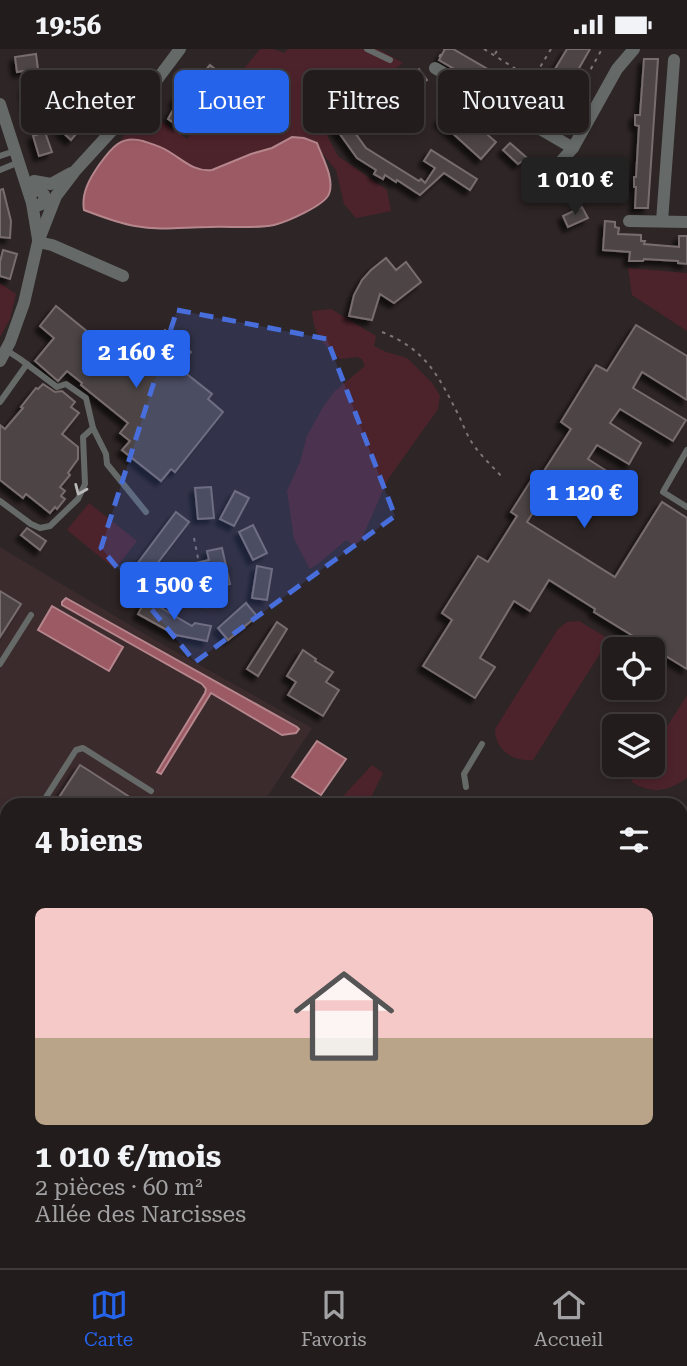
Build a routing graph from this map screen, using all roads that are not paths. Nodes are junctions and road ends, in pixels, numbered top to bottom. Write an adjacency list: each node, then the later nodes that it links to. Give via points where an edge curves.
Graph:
1 (180, 49): 13 (street, via 75,171)
2 (367, 49): 4 (lane)
3 (634, 49): 8 (street, via 617,69)
4 (390, 60)
5 (674, 60): 15 (street)
6 (435, 68): 8 (street)
7 (0, 104): 10 (street)
8 (573, 148): 12 (street)
9 (0, 156): 10 (lane)
10 (19, 161): 11 (lane); 13 (street)
11 (0, 170)
12 (544, 180)
13 (41, 194): 17 (street); 17 (street, via 46,220)
14 (629, 221): 15 (street)
15 (662, 221): 16 (street)
16 (687, 222)
17 (38, 242): 18 (street); 19 (street, via 24,303)
18 (123, 276)
19 (3, 356): 20 (lane)
20 (27, 364): 21 (lane); 22 (lane, via 57,387 66,384 86,398)
21 (0, 401)
22 (93, 428): 24 (lane, one-way to 24, via 83,437 85,484 78,499 51,526 31,524); 26 (lane, via 107,464)
23 (687, 450): 25 (lane, via 663,492)
24 (0, 501)
25 (687, 507)
26 (146, 512)
27 (31, 615): 28 (lane)
28 (0, 664)
29 (482, 744): 30 (lane, via 464,774)
30 (466, 787)
31 (151, 791): 32 (lane, via 80,748)
32 (45, 798)

